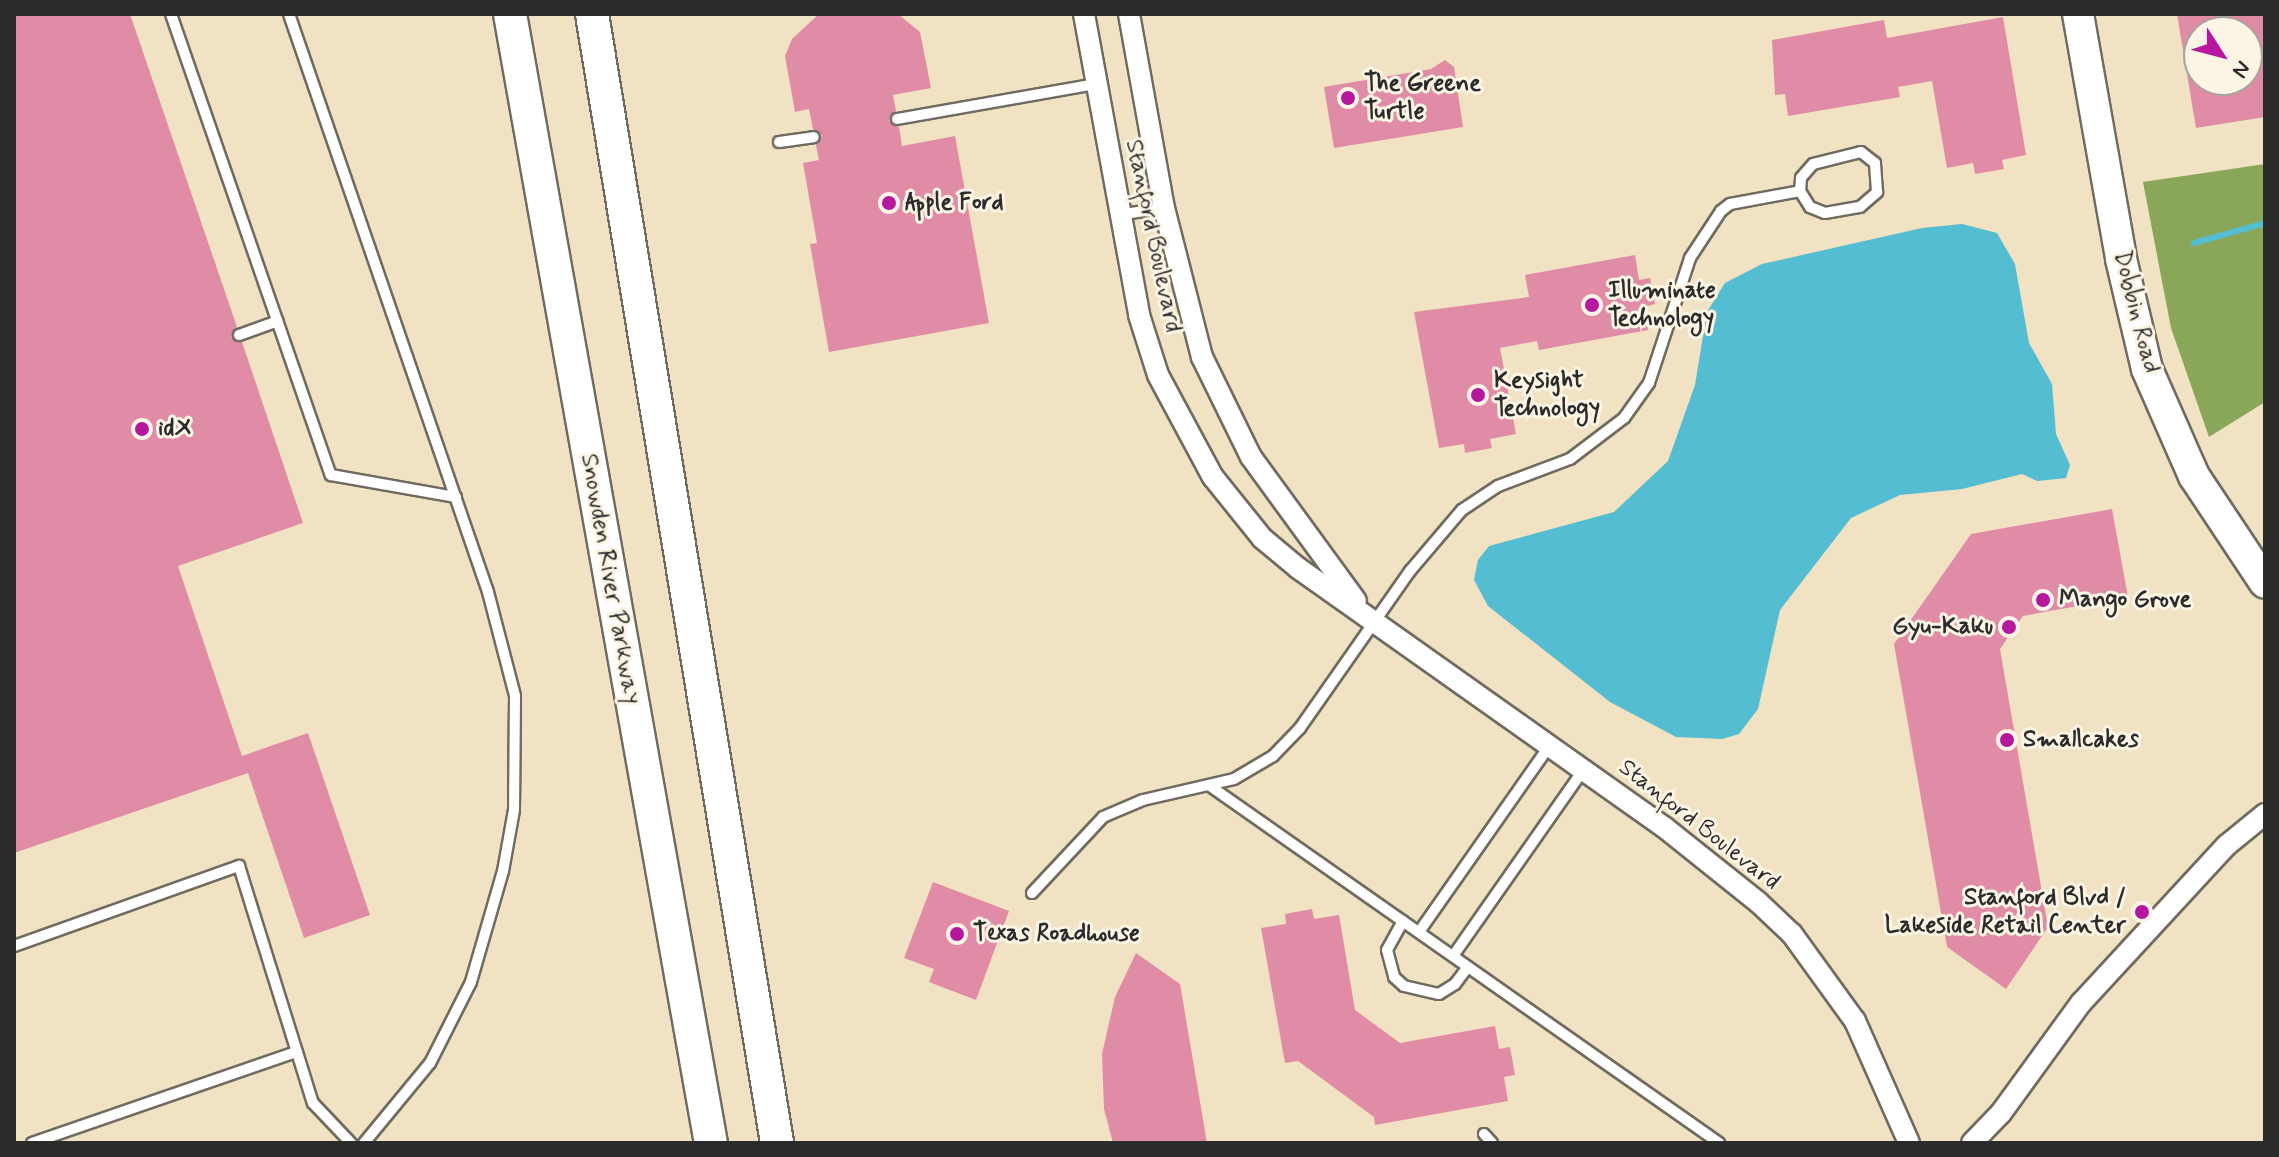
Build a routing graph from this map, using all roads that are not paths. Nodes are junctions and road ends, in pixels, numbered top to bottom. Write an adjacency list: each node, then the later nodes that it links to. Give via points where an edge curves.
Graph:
1 (171, 14): 15 (lane)
2 (289, 14): 17 (lane)
3 (592, 14): 36 (main road)
4 (1084, 14): 8 (street, Stanford Boulevard)
5 (1129, 14): 13 (street, Stanford Boulevard)
6 (2078, 14): 18 (street, Dobbin Road, via 2131,311 2147,369 2194,476)
7 (507, 21): 35 (main road, Snowden River Parkway)
8 (1096, 84): 9 (lane); 14 (street, Stanford Boulevard)
9 (897, 119)
10 (814, 137): 11 (lane)
11 (779, 142)
12 (1800, 191): 12 (lane, via 1810,207 1825,213 1860,207 1877,192 1875,163 1861,152 1813,164 1801,178); 19 (lane, via 1730,204 1721,211 1690,258 1660,357 1637,402 1592,445 1498,486 1462,510)
13 (1164, 208): 14 (lane); 19 (street, Stanford Boulevard, via 1184,303 1224,407 1251,457 1316,551)
14 (1118, 215): 19 (street, Stanford Boulevard, via 1158,375 1213,477 1262,538)
15 (278, 321): 16 (lane); 17 (lane, via 331,475)
16 (239, 335)
17 (456, 497): 34 (lane, via 507,652 518,751 514,810 491,923 454,1023 405,1097)
18 (2265, 583)
19 (1375, 622): 20 (street, Stanford Boulevard); 22 (lane, via 1287,744 1255,769)
20 (1549, 746): 21 (street, Stanford Boulevard); 26 (lane)
21 (1583, 770): 28 (lane); 39 (street, Stanford Boulevard, via 1724,872 1792,934 1855,1021)
22 (1210, 786): 24 (lane, via 1143,800 1103,817); 25 (lane)
23 (2265, 814): 40 (street, via 2227,845 2081,1003 2001,1113)
24 (1032, 893)
25 (1403, 921): 26 (lane); 29 (lane, via 1387,950 1394,977 1404,986 1439,994)
26 (1419, 932): 28 (lane)
27 (14, 946): 30 (lane, via 239,866)
28 (1453, 956): 29 (lane)
29 (1468, 967): 38 (lane)
30 (297, 1052): 32 (lane); 33 (lane, via 313,1103)
31 (1484, 1134): 37 (lane)
32 (32, 1143)
33 (351, 1143)
34 (364, 1143)
35 (711, 1143)
36 (777, 1143)
37 (1492, 1143)
38 (1719, 1143)
39 (1909, 1143)
40 (1972, 1143)

